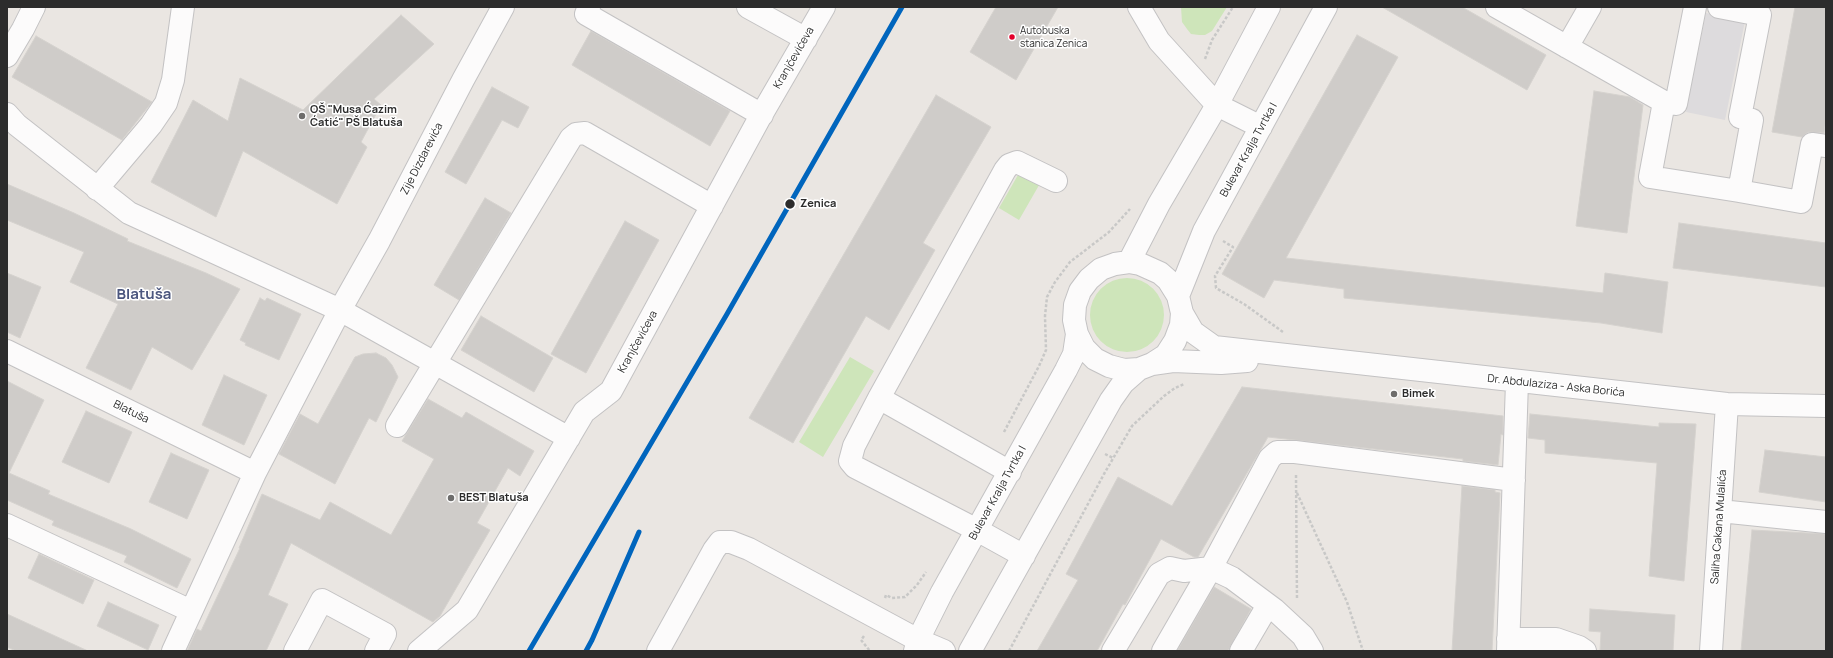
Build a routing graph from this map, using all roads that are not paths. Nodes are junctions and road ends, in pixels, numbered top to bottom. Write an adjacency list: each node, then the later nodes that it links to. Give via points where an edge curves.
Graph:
1 (34, 7): 17 (street)
2 (183, 7): 26 (street, via 173,80 166,103 152,125)
3 (504, 7): 31 (street, Zije Dizdarevića)
4 (590, 7): 22 (street, via 586,14)
5 (748, 7): 15 (street)
6 (824, 7): 15 (street, Kranjčevićeva)
7 (1139, 7): 18 (street, via 1159,41)
8 (1156, 7): 18 (street)
9 (1269, 7): 20 (street)
10 (1326, 7): 23 (street, Bulevar Kralja Tvrtka I)
11 (1497, 7): 16 (street)
12 (1590, 7): 16 (street)
13 (1695, 7): 19 (street, via 1676,104)
14 (1720, 7): 27 (street, via 1760,15 1740,117 1752,120)
15 (806, 39): 22 (street, Kranjčevićeva)
16 (1567, 47): 19 (street)
17 (7, 56)
18 (1172, 57): 20 (street)
19 (1664, 102): 27 (street, via 1650,177)
20 (1217, 105): 23 (street); 29 (street, via 1159,204)
21 (7, 114): 26 (street, via 17,126)
22 (762, 115): 28 (street, Kranjčevićeva)
23 (1261, 127): 30 (street, Bulevar Kralja Tvrtka I, via 1204,231)
24 (1826, 146): 27 (street, via 1812,144 1801,202)
25 (1056, 181): 38 (street, via 1017,162 1009,165)
26 (97, 189): 31 (street, via 129,213)
27 (1739, 191)
28 (712, 206): 35 (street, via 585,133 576,134 571,138); 42 (street, Kranjčevićeva, via 611,391 584,412)
29 (1129, 262): 30 (street, Bulevar Kralja Tvrtka I, via 1160,273 1168,280); 32 (street, Bulevar Kralja Tvrtka I, via 1100,269 1084,284 1075,305 1074,320)
30 (1180, 304): 34 (street, Dr. Abdulaziza - Aska Borića, via 1193,332 1214,347); 36 (street, Bulevar Kralja Tvrtka I, via 1181,326 1175,341 1166,355)
31 (340, 310): 35 (street); 44 (street)
32 (1077, 334): 36 (street, Bulevar Kralja Tvrtka I, via 1084,348 1095,359 1109,366 1124,370); 43 (street, Bulevar Kralja Tvrtka I, via 1074,354)
33 (7, 351): 44 (street, Blatuša)
34 (1288, 357): 36 (street, Dr. Abdulaziza - Aska Borića, via 1221,363 1173,361); 37 (street, Dr. Abdulaziza - Aska Borića)
35 (435, 364): 41 (street); 42 (street)
36 (1145, 367): 50 (street, Bulevar Kralja Tvrtka I, via 1124,383 1111,400)
37 (1517, 382): 39 (street, Dr. Abdulaziza - Aska Borića); 45 (street)
38 (879, 398): 43 (street); 49 (street, via 854,446 850,461 855,467)
39 (1727, 404): 40 (street, Dr. Abdulaziza - Aska Borića); 46 (street, Saliha Cakana Mulalića)
40 (1826, 406)
41 (397, 426)
42 (569, 438): 60 (street, Kranjčevićeva, via 467,610)
43 (1010, 472): 49 (street, Bulevar Kralja Tvrtka I)
44 (255, 473): 53 (street)
45 (1514, 480): 51 (street, via 1296,452 1277,452 1270,458); 54 (street)
46 (1720, 511): 47 (street); 68 (street, Saliha Cakana Mulalića)
47 (1826, 522)
48 (7, 525): 53 (street)
49 (977, 530): 50 (street); 55 (street, Bulevar Kralja Tvrtka I, via 942,592)
50 (1024, 556): 56 (street, Bulevar Kralja Tvrtka I)
51 (1210, 568): 52 (street, via 1232,578); 63 (street, via 1184,571 1170,568 1159,574); 64 (street)
52 (1268, 605): 65 (street); 66 (street, via 1303,636)
53 (191, 611): 57 (street)
54 (1508, 645): 67 (street, via 1556,639)
55 (919, 647): 61 (street, via 749,549 731,542 720,542); 62 (street)
56 (967, 650)
57 (173, 651)
58 (295, 651): 59 (street, via 322,600 385,634)
59 (376, 651)
60 (418, 651)
61 (658, 651)
62 (944, 651)
63 (1113, 651)
64 (1163, 651)
65 (1241, 651)
66 (1312, 651)
67 (1586, 651)
68 (1710, 651)

